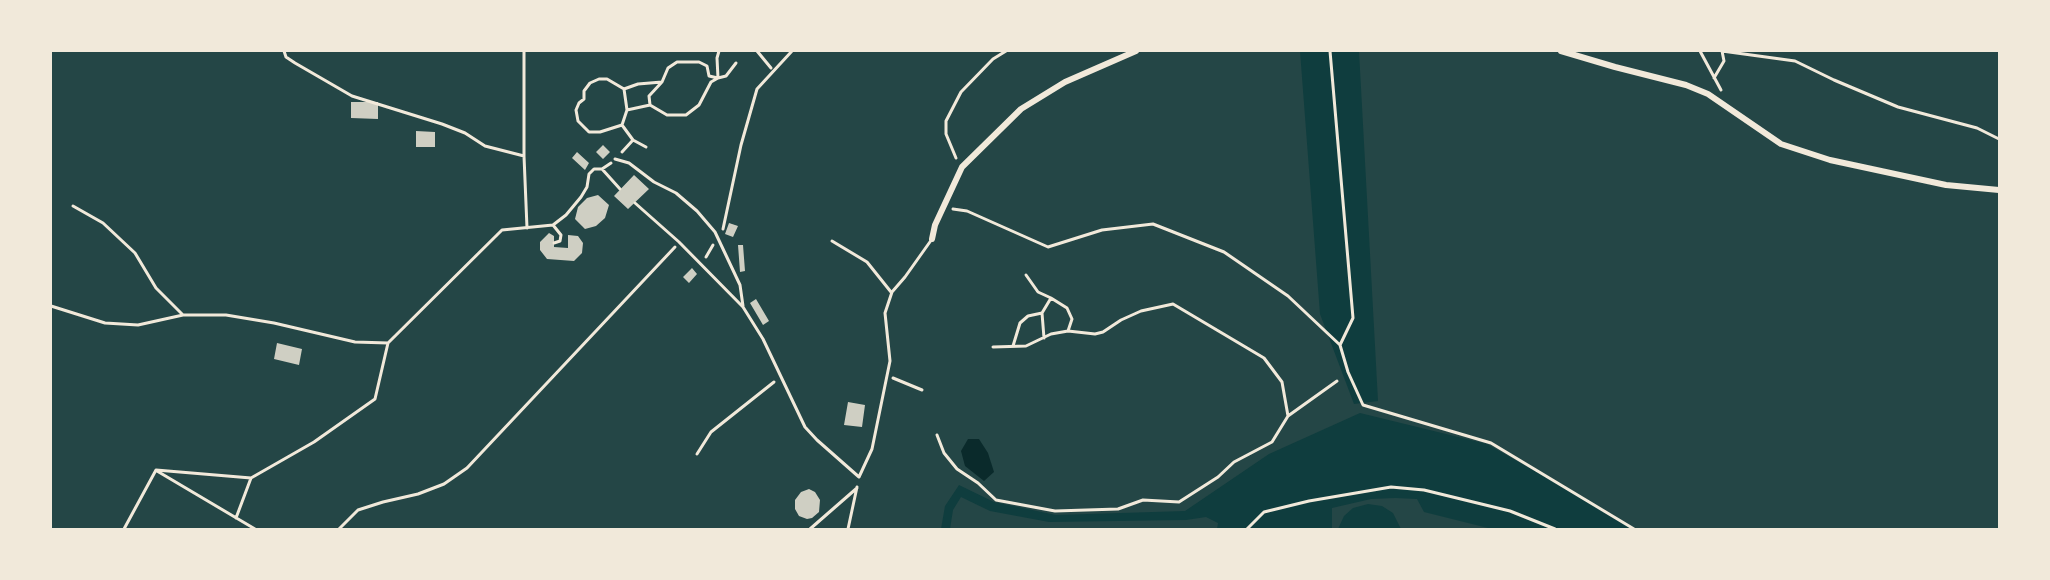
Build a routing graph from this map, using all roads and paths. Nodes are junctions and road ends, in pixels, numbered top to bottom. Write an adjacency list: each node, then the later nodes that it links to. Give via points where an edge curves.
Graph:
1 (284, 51): 25 (path, via 295,63 352,96 450,127 485,146)
2 (524, 51): 25 (path)
3 (719, 51): 14 (path)
4 (757, 51): 13 (path)
5 (792, 51): 36 (path, via 757,89)
6 (1006, 51): 27 (path, via 961,92 946,120 946,134)
7 (1136, 51): 27 (street, via 1065,82 1021,109)
8 (1330, 51): 52 (path, via 1353,318)
9 (1561, 51): 20 (street, via 1686,85)
10 (1700, 51): 15 (path)
11 (1722, 51): 15 (path, via 1722,68); 22 (path, via 1795,61 1898,107 1977,128)
12 (736, 63): 14 (path, via 726,76)
13 (771, 68)
14 (718, 78): 16 (path, via 709,76 707,66 699,62 677,62 668,68); 18 (path, via 711,82 699,105 686,115 667,115)
15 (1714, 78): 20 (path)
16 (662, 82): 17 (path); 18 (path, via 649,96)
17 (624, 89): 19 (path); 21 (path, via 607,79 598,79 590,83 576,110 578,120 589,132)
18 (650, 105): 19 (path)
19 (627, 110): 21 (path)
20 (1731, 110): 30 (street, via 1781,144 1830,160 1946,185)
21 (622, 125): 23 (path)
22 (1999, 139)
23 (633, 141): 24 (path); 26 (path)
24 (645, 147)
25 (525, 156): 35 (path)
26 (615, 159): 28 (path); 36 (lane, via 676,193 697,211)
27 (962, 167): 33 (street)
28 (602, 169): 29 (path); 34 (path, via 588,174 581,197)
29 (620, 189)
30 (1999, 190)
31 (635, 203): 39 (lane)
32 (72, 206): 48 (path, via 103,223 135,253 156,288)
33 (943, 207): 37 (street); 52 (path, via 967,211 1048,247 1102,230 1154,224 1224,252 1288,296)
34 (553, 225): 35 (path); 40 (path, via 561,235 560,241)
35 (528, 228): 51 (path, via 502,230)
36 (718, 238): 41 (path); 46 (lane, via 740,285)
37 (932, 239): 43 (lane)
38 (832, 241): 43 (lane, via 867,262)
39 (680, 242): 41 (lane); 69 (path, via 468,468 444,484 418,494 358,510)
40 (554, 243)
41 (702, 264): 46 (lane)
42 (1026, 275): 44 (path, via 1038,292)
43 (892, 292): 55 (lane, via 885,313 890,361)
44 (1050, 298): 47 (path); 49 (path, via 1067,308 1072,319)
45 (51, 306): 48 (path, via 105,323 138,325)
46 (743, 307): 56 (lane)
47 (1042, 313): 50 (path); 53 (path, via 1028,316 1020,323)
48 (183, 315): 51 (path, via 226,315 355,342)
49 (1068, 332): 50 (path); 59 (path, via 1103,332 1141,311 1173,304 1264,358 1282,382)
50 (1044, 338): 53 (path, via 1026,346)
51 (388, 343): 64 (path, via 375,399 314,442)
52 (1340, 345): 74 (path, via 1363,405 1491,442)
53 (1013, 346): 54 (path)
54 (993, 347)
55 (886, 375): 58 (path); 63 (lane, via 872,449)
56 (781, 378): 61 (path, via 711,432); 63 (lane, via 806,428)
57 (1337, 381): 59 (path)
58 (922, 390)
59 (1288, 416): 60 (path, via 1272,442 1234,462 1179,501 1143,500 1118,509 1055,511 996,500 957,469 944,453)
60 (937, 435)
61 (697, 454)
62 (156, 470): 64 (path); 66 (path); 67 (path)
63 (860, 477): 65 (path)
64 (251, 478): 66 (path)
65 (857, 488): 70 (path); 71 (path)
66 (236, 518): 68 (path)
67 (124, 529)
68 (255, 529)
69 (339, 529)
70 (810, 529)
71 (848, 529)
72 (1247, 529): 73 (lane, via 1264,512 1391,487 1424,490 1510,511)
73 (1555, 529)
74 (1634, 529)

